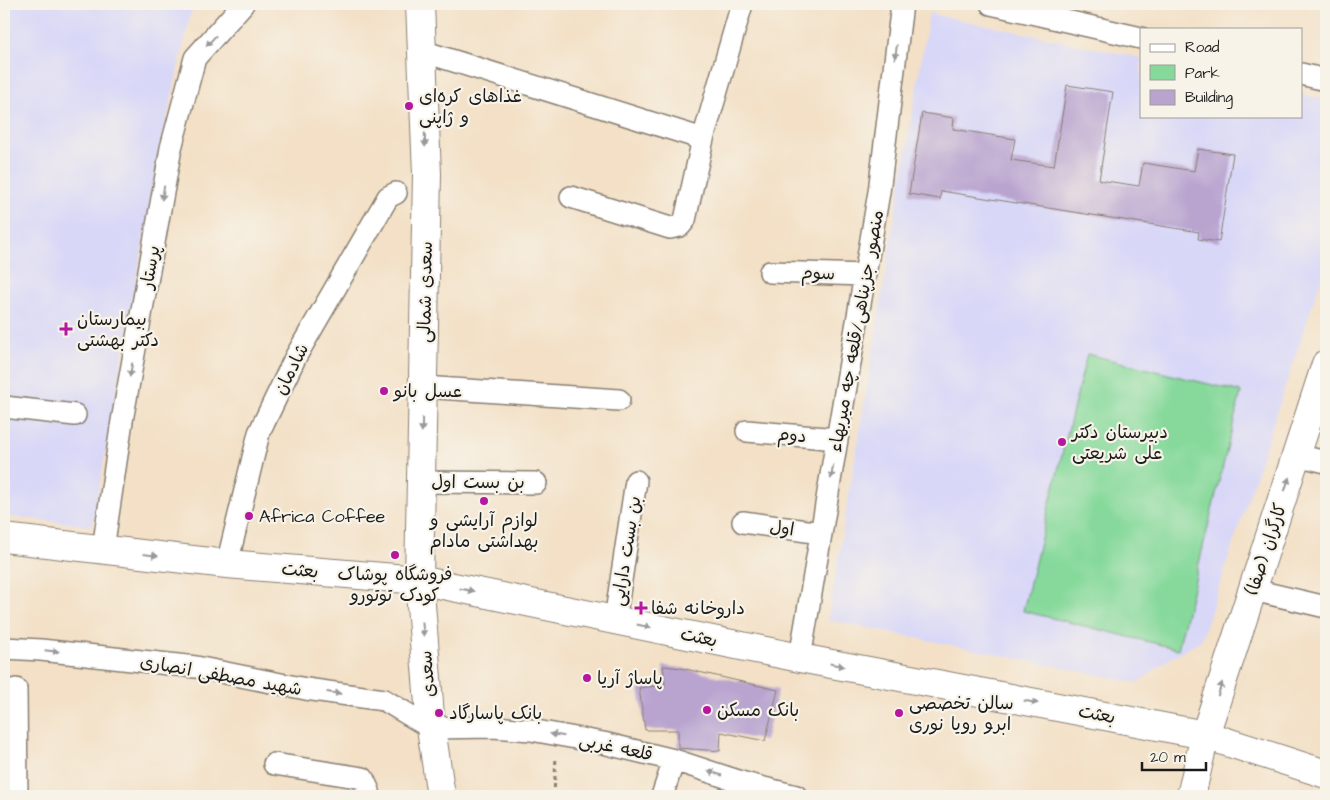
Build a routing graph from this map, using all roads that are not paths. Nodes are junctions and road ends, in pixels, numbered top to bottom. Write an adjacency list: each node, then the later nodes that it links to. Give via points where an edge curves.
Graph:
1 (243, 4): 30 (street, پرستار, one-way to 30, via 195,58 171,148 122,421)
2 (420, 4): 7 (main road, سعدی شمالی)
3 (742, 4): 10 (street)
4 (902, 4): 14 (street, منصور جزپناهی/قلعه چه میربهاء, one-way to 14, via 879,192)
5 (991, 4): 6 (street)
6 (1140, 38)
7 (422, 51): 10 (street); 16 (main road, سعدی شمالی, one-way to 16, via 427,174)
8 (1302, 74): 9 (street)
9 (1326, 80)
10 (703, 139): 12 (street, via 685,220 680,226 670,228)
11 (396, 192): 31 (street, شادمان, via 388,197 296,356 259,433)
12 (571, 197)
13 (770, 272): 14 (street, سوم)
14 (865, 275): 21 (street, منصور جزپناهی/قلعه چه میربهاء)
15 (1326, 364): 22 (main road, کارگران (صفا))
16 (423, 387): 17 (street); 25 (main road, سعدی شمالی, one-way to 25)
17 (619, 400)
18 (4, 407): 19 (street)
19 (75, 415)
20 (747, 431): 21 (street, دوم)
21 (837, 439): 28 (street, منصور جزپناهی/قلعه چه میربهاء, one-way to 28)
22 (1296, 455): 23 (street); 33 (main road, کارگران (صفا), one-way to 22)
23 (1326, 462)
24 (636, 481): 35 (street, بن بست دارایی)
25 (421, 482): 26 (street, بن بست اول); 32 (main road, سعدی شمالی)
26 (536, 483)
27 (743, 522): 28 (street, اول)
28 (821, 533): 37 (street, منصور جزپناهی/قلعه چه میربهاء)
29 (4, 538): 30 (main road, بعثت)
30 (103, 549): 31 (main road, بعثت, one-way to 31)
31 (227, 564): 32 (main road, بعثت)
32 (419, 580): 35 (main road, بعثت, one-way to 35); 39 (main road, سعدی, one-way to 39)
33 (1253, 590): 34 (street); 40 (main road, کارگران (صفا), one-way to 33)
34 (1326, 607)
35 (616, 620): 37 (main road, بعثت, one-way to 37)
36 (4, 648): 39 (street, شهید مصطفی انصاری, one-way to 39, via 196,667 306,690 384,700)
37 (800, 658): 40 (main road, بعثت, one-way to 40)
38 (16, 689): 44 (street)
39 (431, 728): 41 (street, قلعه غربی, one-way to 39, via 557,735 493,727); 46 (main road, سعدی)
40 (1205, 735): 43 (main road, بعثت); 49 (main road, کارگران (صفا))
41 (674, 760): 47 (street); 48 (street, قلعه غربی, one-way to 41)
42 (274, 764): 45 (street, via 363,778)
43 (1326, 774)
44 (17, 796)
45 (369, 796)
46 (441, 796)
47 (662, 796)
48 (796, 796)
49 (1191, 796)

